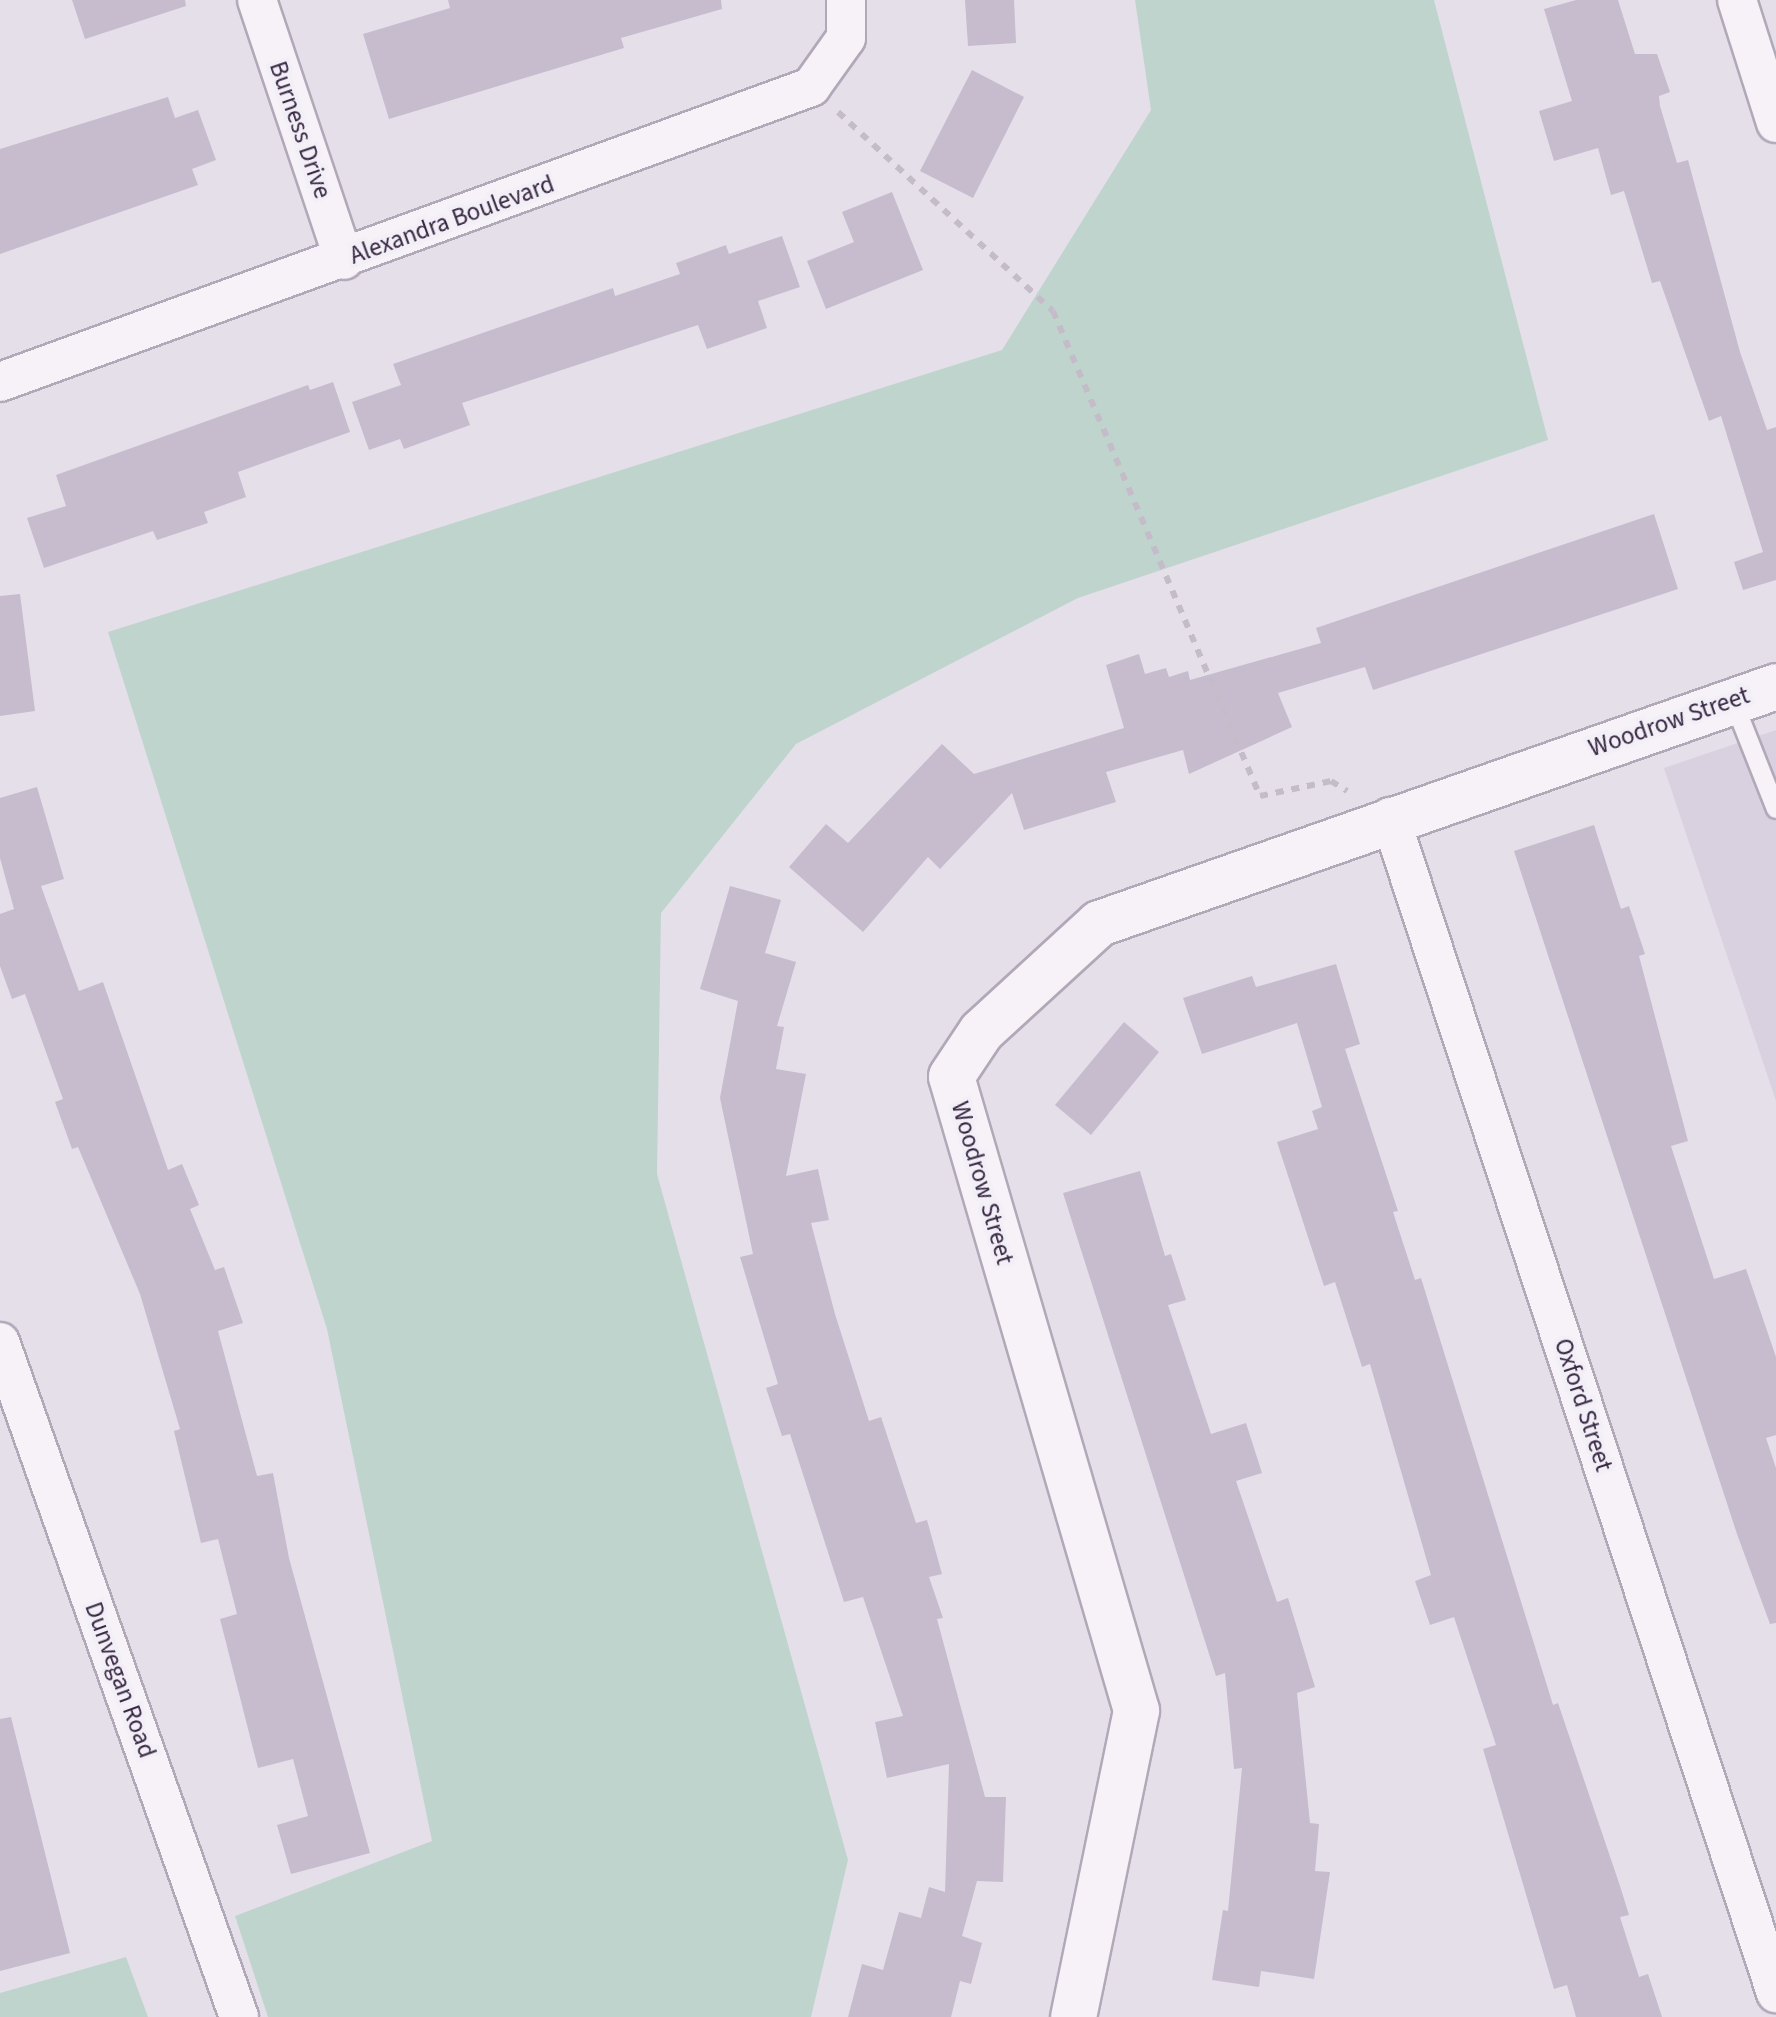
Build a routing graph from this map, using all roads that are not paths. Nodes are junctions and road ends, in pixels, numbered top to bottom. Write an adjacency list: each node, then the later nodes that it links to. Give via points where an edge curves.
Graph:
1 (257, 0): 5 (street, Burness Drive)
2 (846, 0): 5 (street, Alexandra Boulevard, via 846,38 811,87)
3 (1737, 0): 4 (street)
4 (1776, 123)
5 (344, 260): 6 (street, Alexandra Boulevard)
6 (0, 382)
7 (1776, 686): 8 (street, Woodrow Street)
8 (1733, 700): 9 (lane); 11 (street, Woodrow Street)
9 (1771, 786): 10 (lane)
10 (1776, 810)
11 (1390, 817): 13 (street, Oxford Street); 15 (street, Woodrow Street, via 1099,923 982,1030 951,1076 1136,1710)
12 (0, 1342): 14 (street, Dunvegan Road)
13 (1776, 1993)
14 (239, 2017)
15 (1072, 2017)

